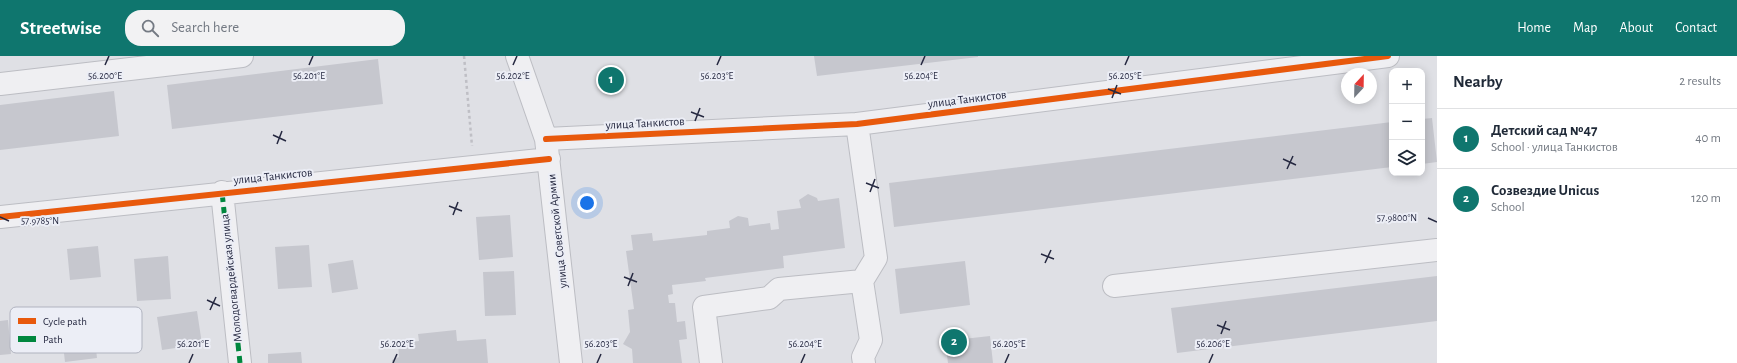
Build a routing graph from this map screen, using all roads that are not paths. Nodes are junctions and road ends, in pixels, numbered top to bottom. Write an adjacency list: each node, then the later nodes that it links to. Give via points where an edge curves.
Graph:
1 (242, 56): 4 (street)
2 (517, 56): 7 (street, улица Советской Армии)
3 (1388, 56): 6 (street, улица Танкистов)
4 (142, 62): 5 (street)
5 (0, 84)
6 (857, 124): 7 (street, улица Танкистов); 11 (street, via 876,258)
7 (548, 149): 8 (street, улица Танкистов, via 473,167); 14 (street, улица Советской Армии)
8 (222, 192): 9 (street, улица Танкистов); 13 (street, Молодогвардейская улица)
9 (0, 217)
10 (1437, 250): 12 (street)
11 (862, 280): 15 (street, via 779,289 769,298 704,307); 16 (street, via 871,340 863,357)
12 (1114, 286)
13 (240, 363)
14 (571, 363)
15 (711, 363)
16 (864, 363)

